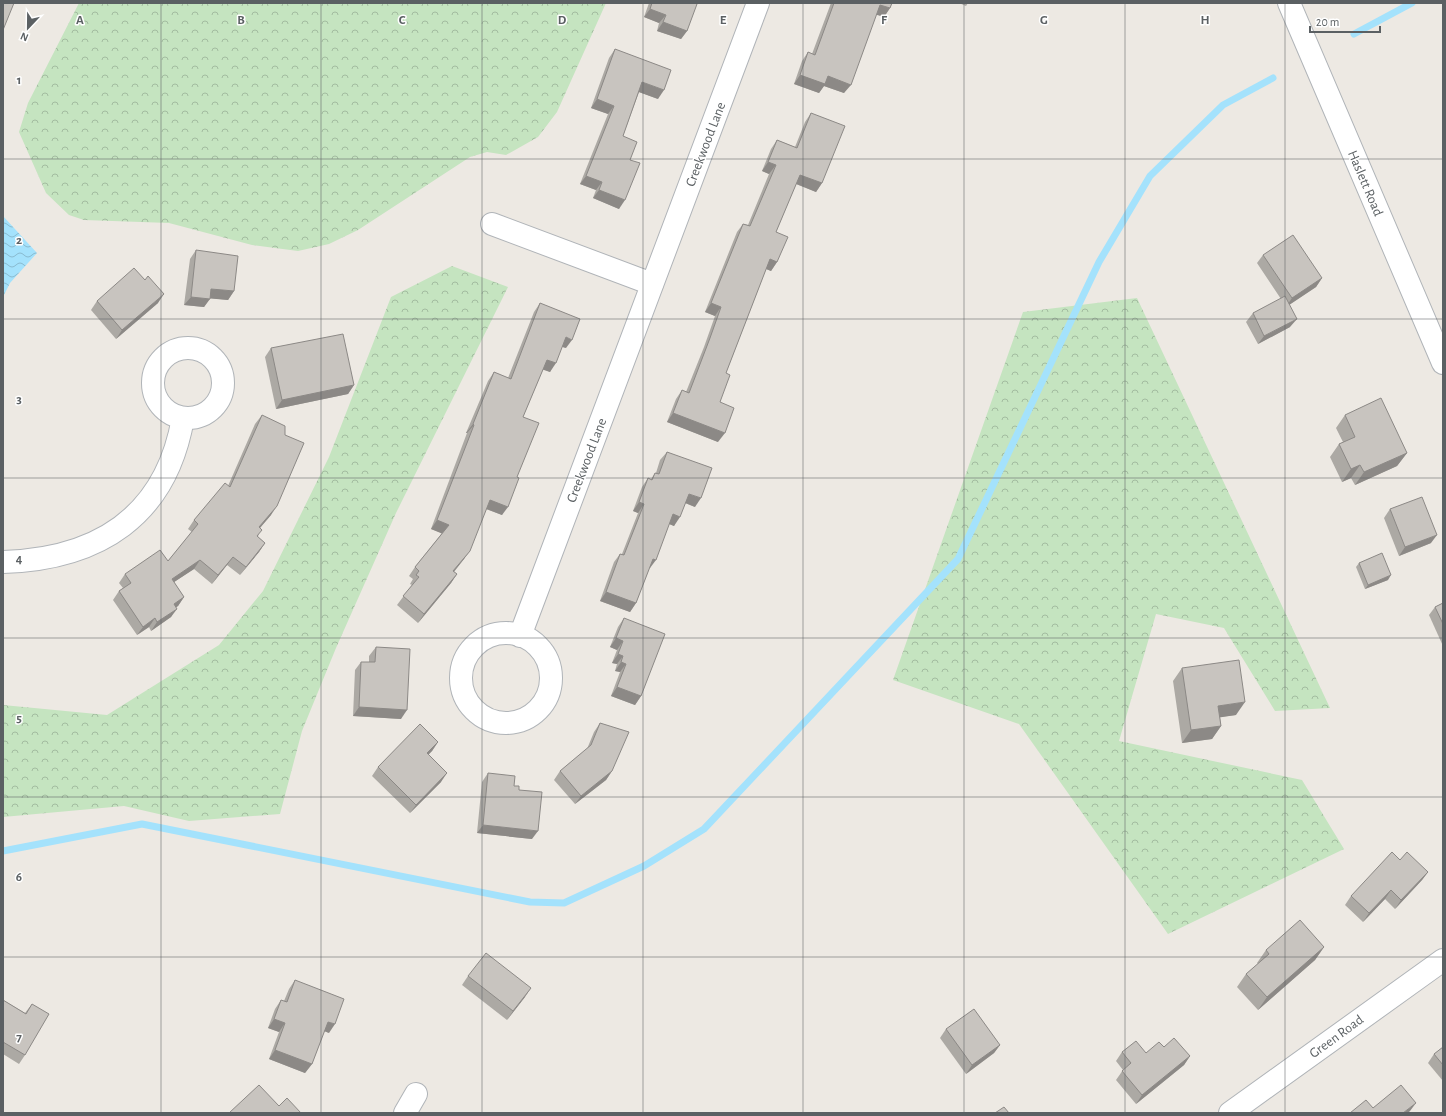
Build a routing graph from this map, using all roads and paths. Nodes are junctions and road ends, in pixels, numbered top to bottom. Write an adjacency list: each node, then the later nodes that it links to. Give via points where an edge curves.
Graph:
1 (758, 3): 4 (street, Creekwood Lane)
2 (1289, 3): 5 (street, Haslett Road)
3 (492, 224): 4 (street)
4 (652, 284): 8 (street, Creekwood Lane)
5 (1443, 363)
6 (183, 418): 7 (street, via 172,462 162,482 149,501 132,518 93,544 71,552)
7 (3, 562)
8 (520, 636): 8 (street, via 502,633 490,636 478,643 464,663 462,688 467,700 486,718 510,723 523,720 534,714 549,693 550,668 545,656 537,646)
9 (1443, 960): 12 (street, Green Road)
10 (416, 1094): 11 (street)
11 (405, 1113)
12 (1230, 1113)

